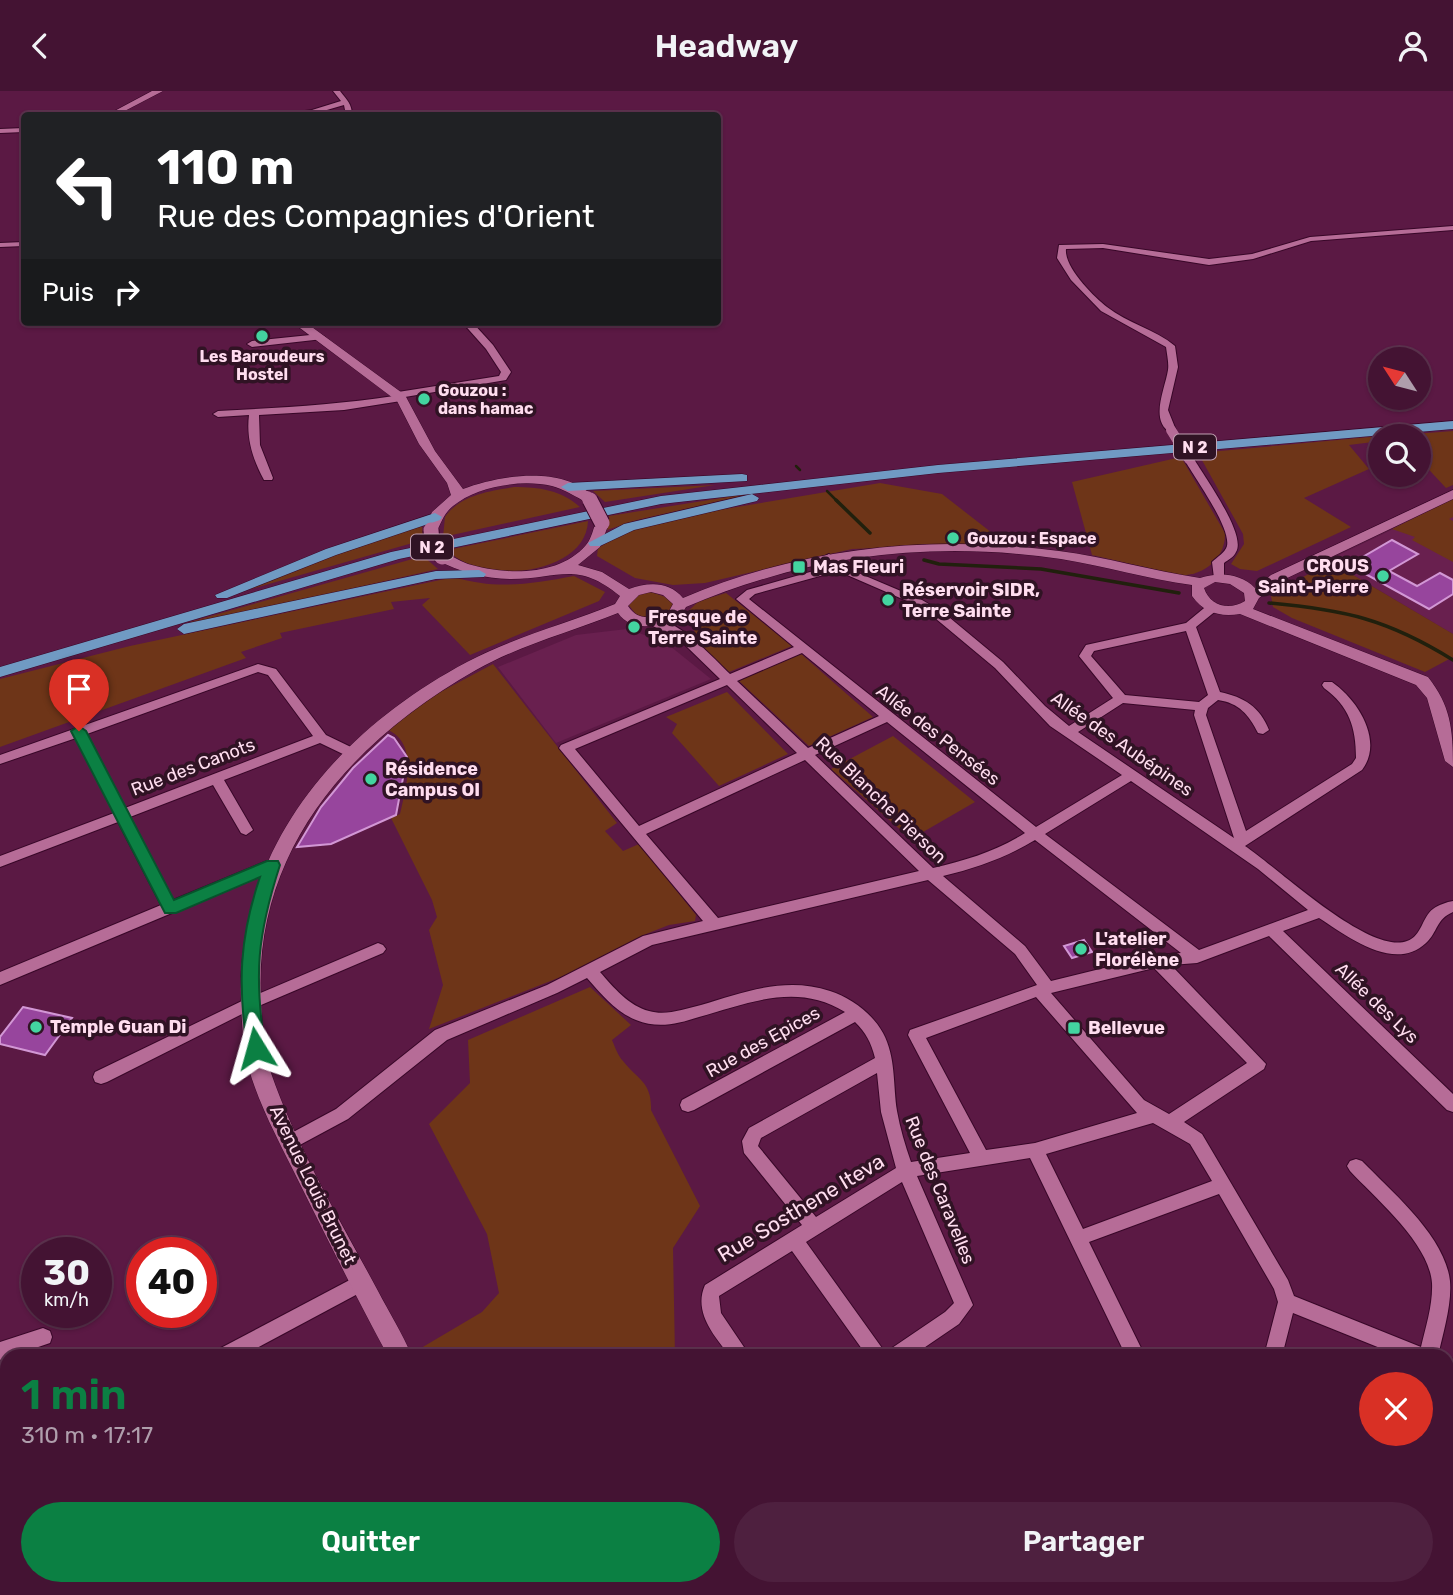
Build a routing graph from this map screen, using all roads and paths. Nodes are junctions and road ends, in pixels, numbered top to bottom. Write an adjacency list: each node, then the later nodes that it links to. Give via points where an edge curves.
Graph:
1 (159, 91): 4 (street)
2 (336, 91): 3 (street)
3 (346, 102): 5 (street); 6 (street)
4 (117, 112)
5 (313, 112)
6 (348, 112)
7 (21, 130): 8 (street)
8 (0, 131)
9 (1453, 228): 34 (street, bridge, via 1310,239 1254,256 1209,262 1103,246 1062,247 1061,258 1099,304 1170,345 1172,367 1163,410 1233,536 1231,551 1218,562)
10 (21, 244): 11 (street)
11 (0, 245)
12 (304, 326): 14 (street)
13 (470, 326): 16 (street, via 506,372 503,378)
14 (320, 337): 15 (street); 16 (street)
15 (252, 344)
16 (400, 396): 17 (street, via 344,407); 21 (street, via 429,452)
17 (255, 411): 18 (street); 23 (street, via 251,432)
18 (218, 414)
19 (1453, 425): 20 (main road, N 2)
20 (938, 469): 22 (main road, N 2); 25 (main road)
21 (445, 471): 24 (street); 27 (street)
22 (876, 475): 29 (main road, via 716,505 629,527); 49 (main road, N 2, via 661,500 472,538 356,566)
23 (268, 478)
24 (486, 485): 25 (street, via 537,480); 27 (street)
25 (568, 487): 29 (street, bridge, via 595,505 601,523)
26 (1453, 495): 35 (street)
27 (458, 496): 28 (street)
28 (433, 523): 33 (street, bridge, via 432,543 442,557); 49 (main road, via 331,552 231,592)
29 (595, 543): 30 (street)
30 (583, 554): 32 (street); 39 (street)
31 (834, 563): 37 (street); 38 (street, via 900,549 999,549 1072,557); 48 (street, Allée des Pensées, via 742,597); 58 (street, Allée des Aubépines, via 934,612)
32 (561, 567): 33 (street, via 520,576); 42 (street, via 591,573)
33 (479, 574): 49 (main road, via 436,575)
34 (1220, 578): 36 (street); 38 (street)
35 (1276, 578): 36 (street); 41 (street)
36 (1240, 583): 41 (street)
37 (720, 585): 40 (street); 44 (street)
38 (1199, 587): 43 (street, via 1200,599)
39 (648, 588): 40 (street); 42 (street)
40 (669, 591): 44 (street)
41 (1249, 603): 43 (street); 63 (street, via 1279,622 1422,681 1435,697)
42 (626, 607): 45 (street); 60 (street, Avenue Louis Brunet, via 474,664 429,690)
43 (1213, 607): 46 (street)
44 (677, 610): 45 (street); 47 (street, Rue Blanche Pierson)
45 (657, 623): 47 (street, Rue Blanche Pierson)
46 (1190, 626): 52 (street); 53 (street, via 1086,651 1088,661)
47 (687, 640): 50 (street, Rue Blanche Pierson)
48 (801, 649): 50 (street); 55 (street, Allée des Pensées)
49 (0, 672)
50 (727, 680): 61 (street, Rue Blanche Pierson); 69 (street, via 566,748)
51 (1328, 685): 70 (street, via 1354,706 1363,759)
52 (1215, 696): 54 (street); 56 (street, via 1237,699)
53 (1121, 699): 54 (street); 58 (street)
54 (1202, 706): 70 (street, via 1200,715)
55 (887, 717): 61 (street); 68 (street, Allée des Pensées)
56 (1263, 730)
57 (79, 731): 59 (street, via 258,668 272,672); 62 (street); 66 (street)
58 (1069, 732): 64 (street, Allée des Aubépines)
59 (321, 738): 60 (street); 65 (street, Rue des Canots)
60 (351, 752): 72 (street, Avenue Louis Brunet, via 312,796)
61 (806, 755): 69 (street); 73 (street, Rue Blanche Pierson)
62 (0, 759)
63 (1453, 761)
64 (1130, 776): 68 (street); 70 (street, Allée des Aubépines)
65 (216, 778): 66 (street, Rue des Canots); 67 (street)
66 (122, 815): 71 (street, Rue des Canots); 75 (street)
67 (246, 830)
68 (1034, 831): 73 (street, via 1011,848); 80 (street, Allée des Pensées)
69 (636, 833): 77 (street)
70 (1238, 843): 76 (street, Allée des Aubépines)
71 (0, 862)
72 (272, 865): 75 (street); 85 (street, Avenue Louis Brunet, via 255,917 248,963)
73 (932, 875): 77 (street); 84 (street, Rue Blanche Pierson, via 1020,950)
74 (1453, 906): 76 (street, Allée des Aubépines, via 1437,913 1426,934 1412,947 1392,948 1369,943)
75 (170, 909): 83 (street)
76 (1320, 912): 78 (street)
77 (714, 924): 82 (street, via 648,940)
78 (1272, 930): 80 (street); 90 (street, Allée des Lys)
79 (378, 949): 85 (street)
80 (1197, 957): 81 (street)
81 (1157, 961): 84 (street); 92 (street, via 1258,1064)
82 (588, 969): 86 (street, Rue des Caravelles, via 624,1006 649,1017 679,1017 757,993 793,988 817,992); 93 (street, via 552,989 440,1035 342,1114)
83 (0, 979)
84 (1044, 989): 91 (street, Rue Blanche Pierson, via 1138,1105); 95 (street, via 916,1035)
85 (249, 1004): 88 (street); 93 (street, Avenue Louis Brunet, via 259,1069)
86 (857, 1013): 87 (street, Rue des Caravelles, via 874,1033); 89 (street, Rue des Epices)
87 (882, 1062): 97 (street, Rue des Caravelles, via 891,1124); 99 (street, via 750,1140 750,1148)
88 (101, 1077)
89 (688, 1105)
90 (1453, 1105)
91 (1152, 1116): 92 (street); 94 (street)
92 (1171, 1122): 98 (street, via 1196,1139)
93 (290, 1142): 102 (street, Avenue Louis Brunet)
94 (1035, 1150): 95 (street); 100 (street)
95 (981, 1158): 97 (street)
96 (1356, 1166): 114 (street, via 1424,1242 1438,1267 1441,1282)
97 (907, 1170): 99 (street, Rue Sosthene Iteva); 110 (street, Rue des Caravelles, via 964,1305)
98 (1223, 1185): 100 (street); 103 (street, via 1278,1276)
99 (814, 1227): 101 (street, Rue Sosthene Iteva)
100 (1079, 1238): 111 (street)
101 (794, 1239): 108 (street, Rue Sosthene Iteva, via 711,1291 707,1302 711,1313); 109 (street)
102 (360, 1283): 106 (street); 107 (street, Avenue Louis Brunet)
103 (1287, 1302): 112 (street); 113 (street)
104 (43, 1337): 105 (street)
105 (3, 1349)
106 (238, 1349)
107 (396, 1349)
108 (736, 1349)
109 (873, 1349)
110 (906, 1349)
111 (1133, 1349)
112 (1275, 1349)
113 (1404, 1349)
114 (1430, 1349)

